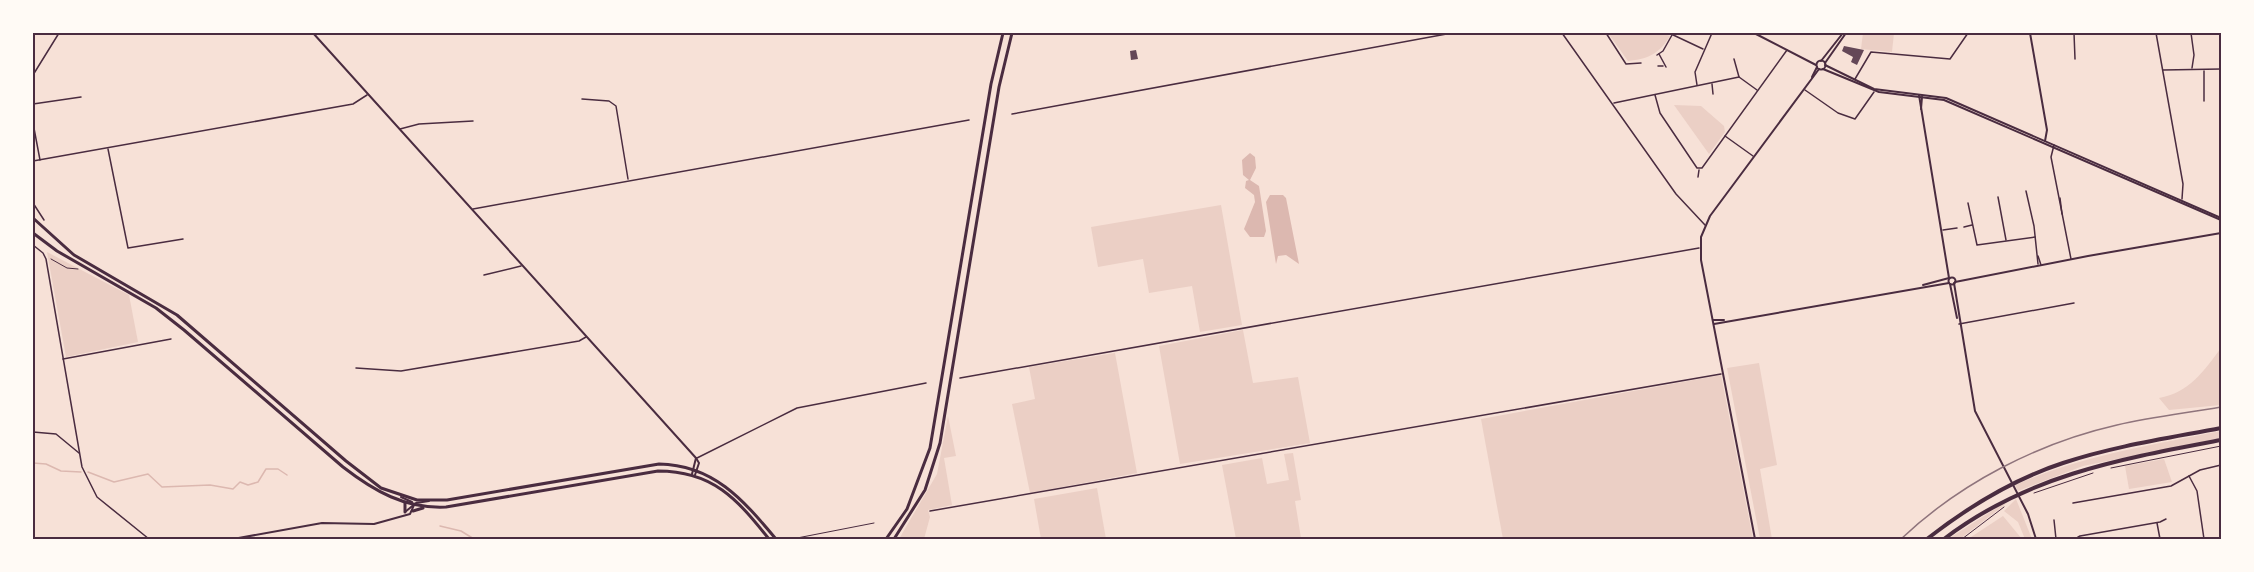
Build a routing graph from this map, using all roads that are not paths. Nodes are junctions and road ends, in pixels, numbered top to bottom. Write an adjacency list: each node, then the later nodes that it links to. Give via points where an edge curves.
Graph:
1 (59, 33): 30 (street)
2 (313, 33): 38 (main road)
3 (1003, 33): 128 (main road, via 930,448 907,509)
4 (1012, 33): 129 (main road, via 999,87 940,443 925,490)
5 (1452, 33): 47 (street)
6 (1562, 33): 46 (street)
7 (1606, 33): 22 (street, via 1626,64)
8 (1669, 33): 17 (street)
9 (1712, 33): 19 (street)
10 (1754, 33): 18 (main road)
11 (1844, 33): 23 (main road); 24 (main road)
12 (1968, 33): 32 (street, via 1950,59 1871,52)
13 (2030, 33): 53 (main road, via 2047,130)
14 (2074, 33): 21 (street)
15 (2156, 33): 28 (street)
16 (2191, 33): 26 (street)
17 (1672, 35): 19 (street); 25 (street, via 1657,54 1665,66)
18 (1787, 49): 24 (main road); 36 (street)
19 (1704, 50): 34 (street, via 1695,72)
20 (1734, 59): 31 (street)
21 (2075, 59)
22 (1641, 63)
23 (1825, 64): 24 (main road); 24 (main road); 32 (main road)
24 (1819, 65): 32 (main road); 35 (main road)
25 (1658, 66)
26 (2192, 69): 28 (street); 29 (street)
27 (2221, 69): 29 (street)
28 (2163, 70): 64 (street, via 2183,184)
29 (2204, 70): 44 (street)
30 (33, 75)
31 (1739, 78): 33 (street); 36 (street)
32 (1854, 81): 37 (main road); 41 (main road, via 1877,90)
33 (1712, 83): 34 (street); 39 (street)
34 (1697, 86): 40 (street)
35 (1803, 89): 37 (street, via 1845,115 1857,118); 56 (main road)
36 (1758, 90): 52 (street)
37 (1874, 91): 41 (main road)
38 (368, 94): 51 (main road); 55 (street, via 353,104)
39 (1713, 94)
40 (1655, 95): 46 (street); 59 (street, via 1660,113)
41 (1921, 95): 53 (main road, via 1944,100); 75 (main road)
42 (81, 97): 45 (street)
43 (582, 99): 61 (street, via 609,101 616,106)
44 (2204, 101)
45 (33, 104)
46 (1612, 104): 71 (street, via 1682,202)
47 (1012, 114)
48 (969, 120): 61 (street)
49 (473, 121): 51 (street)
50 (33, 123): 57 (street)
51 (399, 129): 67 (main road)
52 (1725, 136): 56 (street); 59 (street)
53 (2044, 142): 54 (main road)
54 (2055, 147): 64 (main road); 83 (street, via 2052,158)
55 (108, 148): 57 (street); 79 (street, via 128,248)
56 (1754, 156): 71 (main road)
57 (40, 160): 58 (street)
58 (33, 161)
59 (1699, 169): 60 (street)
60 (1698, 177)
61 (628, 180): 67 (street)
62 (2026, 191): 78 (street)
63 (1998, 197): 80 (street)
64 (2181, 202): 69 (main road)
65 (33, 203): 70 (street)
66 (1968, 203): 72 (street)
67 (472, 209): 85 (main road)
68 (33, 218): 98 (main road, via 74,255 177,315)
69 (2221, 219)
70 (44, 220)
71 (1705, 225): 82 (main road)
72 (1972, 225): 73 (street); 80 (street, via 1974,241 1979,246)
73 (1964, 227)
74 (1957, 228): 75 (street)
75 (1943, 230): 87 (main road)
76 (33, 233): 99 (main road, via 156,308)
77 (2221, 234): 83 (main road)
78 (2035, 237): 80 (street); 84 (street)
79 (183, 239)
80 (2006, 241)
81 (33, 245): 93 (street, via 46,260)
82 (1700, 248): 89 (main road); 96 (street)
83 (2070, 260): 84 (main road)
84 (2040, 265): 87 (main road)
85 (522, 266): 86 (street); 91 (main road)
86 (484, 275)
87 (1952, 281): 89 (main road); 90 (main road)
88 (2074, 303): 90 (street)
89 (1714, 322): 95 (main road)
90 (1959, 324): 133 (main road, via 1973,405)
91 (586, 337): 94 (street, via 401,371); 104 (main road)
92 (171, 339): 93 (street)
93 (63, 359): 103 (street)
94 (356, 368)
95 (1722, 374): 117 (street); 130 (main road)
96 (960, 378)
97 (926, 383): 104 (street, via 797,408)
98 (278, 402): 99 (main road); 109 (main road, via 362,474)
99 (274, 407): 111 (main road, via 361,481)
100 (2221, 428): 131 (highway, via 2063,463 2021,480)
101 (33, 432): 103 (street, via 56,434)
102 (2221, 440): 132 (highway, via 2111,462 2050,479 1994,505)
103 (80, 453): 123 (street, via 82,467 97,497)
104 (696, 458): 106 (main road)
105 (2221, 465): 108 (street)
106 (695, 469): 107 (main road); 110 (main road, via 659,464); 126 (main road, via 734,491)
107 (694, 475): 114 (main road, via 658,471); 125 (main road, via 735,500)
108 (2189, 476): 112 (street, via 2171,486); 137 (street, via 2197,491)
109 (401, 497): 110 (main road); 113 (main road)
110 (430, 501): 113 (main road)
111 (403, 502): 113 (main road); 116 (main road)
112 (2073, 502)
113 (414, 505): 114 (main road); 115 (main road); 116 (main road)
114 (428, 507): 115 (main road)
115 (413, 511): 118 (main road)
116 (405, 512): 118 (main road)
117 (930, 512)
118 (400, 516): 124 (main road, via 374,524 322,523)
119 (2166, 519): 121 (street)
120 (2054, 520): 134 (street)
121 (2157, 523): 135 (street); 136 (street)
122 (874, 524): 127 (lane)
123 (149, 539)
124 (233, 539)
125 (769, 539)
126 (776, 539)
127 (792, 539)
128 (886, 539)
129 (894, 539)
130 (1755, 539)
131 (1927, 539)
132 (1944, 539)
133 (2036, 539)
134 (2056, 539)
135 (2075, 539)
136 (2160, 539)
137 (2204, 539)

